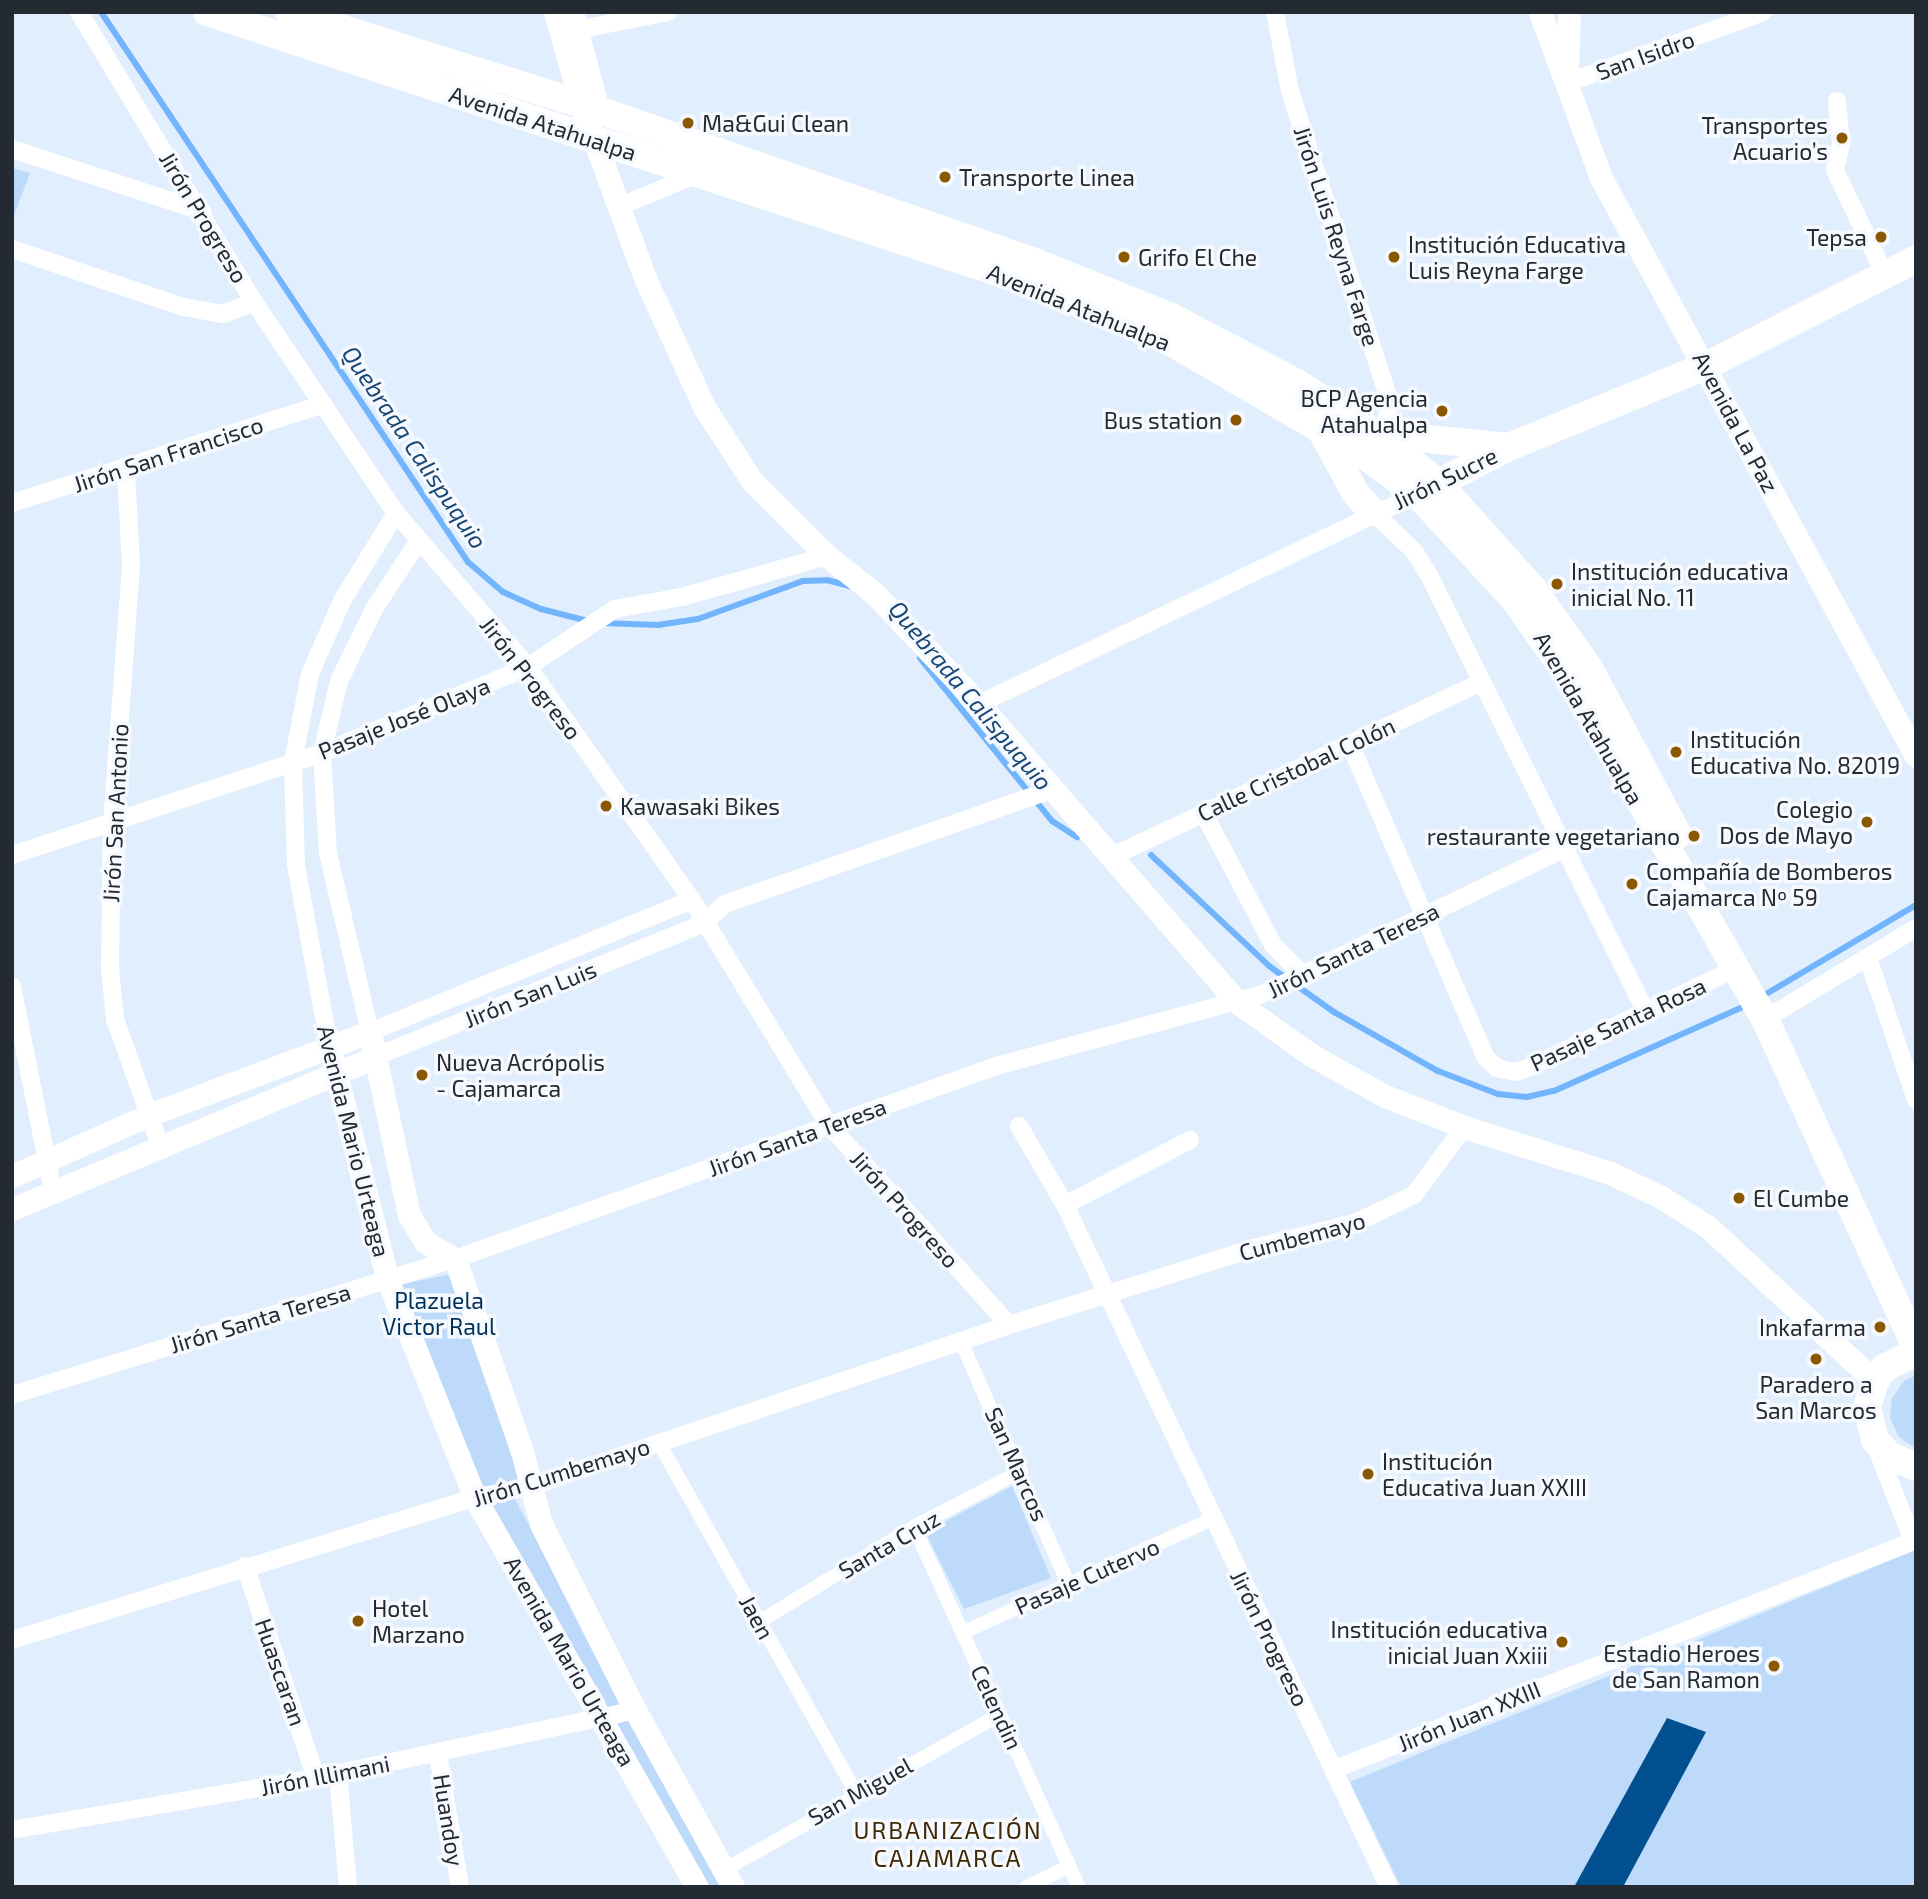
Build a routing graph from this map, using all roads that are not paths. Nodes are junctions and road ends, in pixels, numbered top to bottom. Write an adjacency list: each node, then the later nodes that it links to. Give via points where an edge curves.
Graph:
1 (79, 12): 18 (street, Jirón Progreso)
2 (207, 12): 14 (main road, Avenida Atahualpa)
3 (289, 12): 13 (main road, Avenida Atahualpa)
4 (555, 12): 13 (street)
5 (668, 12): 10 (street)
6 (1275, 12): 26 (street, Jirón Luis Reyna Farge, via 1290,91 1390,399 1388,415)
7 (1540, 12): 11 (street, Avenida La Paz)
8 (1569, 12): 11 (street, Avenida La Paz)
9 (1763, 12): 11 (street, San Isidro)
10 (574, 21): 13 (street)
11 (1567, 83): 23 (street, Avenida La Paz, via 1601,178)
12 (1837, 101): 21 (street, via 1842,144 1835,170)
13 (590, 107): 14 (street); 26 (main road, Avenida Atahualpa, via 1037,263 1171,317 1297,383)
14 (598, 140): 16 (main road, Avenida Atahualpa); 17 (street)
15 (12, 149): 18 (street)
16 (696, 174): 17 (street); 25 (main road, Avenida Atahualpa, via 1034,285 1152,333)
17 (620, 206): 34 (street, via 645,278 704,407 752,481)
18 (202, 211): 22 (street, Jirón Progreso)
19 (12, 249): 22 (street, via 183,307 223,314)
20 (1916, 259): 21 (main road, Jirón Sucre)
21 (1885, 275): 23 (main road, Jirón Sucre)
22 (254, 302): 24 (street, Jirón Progreso)
23 (1706, 366): 27 (main road, Jirón Sucre); 39 (street, Avenida La Paz)
24 (324, 404): 28 (street, Jirón San Francisco); 32 (street, Jirón Progreso)
25 (1321, 430): 26 (main road, Avenida Atahualpa); 31 (main road, via 1356,494)
26 (1370, 444): 27 (main road); 29 (main road, Avenida Atahualpa)
27 (1509, 447): 29 (main road, Jirón Sucre)
28 (125, 470): 30 (street, Jirón San Francisco); 44 (street, Jirón San Antonio, via 131,566)
29 (1428, 489): 31 (street, Jirón Sucre); 53 (main road, Avenida Atahualpa, via 1540,633 1573,683 1725,956)
30 (12, 503)
31 (1373, 512): 36 (street, via 1414,551); 37 (street, Jirón Sucre)
32 (396, 513): 33 (street, Jirón Progreso); 41 (street, Avenida Mario Urteaga, via 342,601 310,674)
33 (418, 542): 35 (street, Jirón Progreso); 40 (street, Avenida Mario Urteaga, via 374,609 339,681)
34 (827, 556): 35 (street, Pasaje José Olaya, via 605,614); 37 (street, via 874,593)
35 (528, 667): 40 (street, Pasaje José Olaya); 48 (street, Jirón Progreso)
36 (1482, 682): 38 (street, Calle Cristobal Colón); 45 (street)
37 (979, 705): 42 (street)
38 (1350, 744): 43 (street, Calle Cristobal Colón); 49 (street)
39 (1913, 744)
40 (322, 753): 41 (street, Pasaje José Olaya); 59 (street, Avenida Mario Urteaga, via 328,853)
41 (293, 762): 44 (street, Pasaje José Olaya); 60 (street, Avenida Mario Urteaga, via 296,865)
42 (1046, 792): 47 (street); 50 (street, Jirón San Luis, via 725,904)
43 (1203, 812): 47 (street, Calle Cristobal Colón); 54 (street, via 1273,945)
44 (112, 822): 46 (street, Pasaje José Olaya); 64 (street, Jirón San Antonio, via 110,969 115,1019)
45 (1567, 847): 49 (street, Jirón Santa Teresa); 58 (street)
46 (12, 855)
47 (1111, 857): 56 (street)
48 (692, 900): 50 (street, Jirón Progreso); 59 (street, Jirón San Luis)
49 (1424, 915): 54 (street, Jirón Santa Teresa); 58 (street, Pasaje Santa Rosa, via 1486,1058 1497,1068 1516,1072 1530,1067)
50 (705, 923): 61 (street, Jirón San Luis); 65 (street, Jirón Progreso)
51 (1916, 928): 52 (street)
52 (1868, 958): 57 (street); 63 (street)
53 (1737, 968): 57 (main road, Avenida Atahualpa); 58 (street, Pasaje Santa Rosa)
54 (1303, 976): 56 (street, Jirón Santa Teresa)
55 (12, 986): 70 (street)
56 (1237, 1002): 65 (street, Jirón Santa Teresa, via 996,1066); 67 (street, via 1311,1055 1364,1085)
57 (1759, 1009): 80 (main road, Avenida Atahualpa)
58 (1646, 1012)
59 (370, 1032): 60 (street, Jirón San Luis); 61 (street, Avenida Mario Urteaga)
60 (329, 1045): 62 (street, Avenida Mario Urteaga); 64 (street, Jirón San Luis)
61 (377, 1056): 62 (street, Jirón San Luis); 75 (street, Avenida Mario Urteaga, via 409,1215 425,1242)
62 (335, 1074): 69 (street, Jirón San Luis); 76 (street, Avenida Mario Urteaga)
63 (1916, 1100)
64 (146, 1116): 69 (street, Jirón San Antonio); 70 (street, Jirón San Luis)
65 (829, 1125): 75 (street, Jirón Santa Teresa); 78 (street, Jirón Progreso)
66 (1019, 1126): 73 (street, Jirón Progreso)
67 (1464, 1127): 77 (street, Cumbemayo, via 1414,1195 1391,1210); 81 (street, via 1608,1172 1661,1197 1708,1227)
68 (1190, 1140): 73 (street)
69 (161, 1147): 72 (street, Jirón San Luis)
70 (47, 1161): 71 (street, Jirón San Luis); 72 (street)
71 (12, 1176)
72 (53, 1191): 74 (street, Jirón San Luis)
73 (1065, 1205): 77 (street, Jirón Progreso)
74 (12, 1209)
75 (455, 1259): 76 (street, Jirón Santa Teresa); 87 (street, Avenida Mario Urteaga)
76 (387, 1278): 82 (street, Jirón Santa Teresa); 88 (street, Avenida Mario Urteaga)
77 (1106, 1294): 78 (street, Jirón Cumbemayo); 89 (street, Jirón Progreso)
78 (1009, 1325): 79 (street, Jirón Cumbemayo)
79 (962, 1343): 84 (street, Jirón Cumbemayo); 86 (street, San Marcos)
80 (1916, 1349): 81 (main road, via 1897,1358)
81 (1875, 1381): 83 (main road)
82 (12, 1395)
83 (1868, 1421): 85 (main road, via 1875,1440 1890,1456); 91 (street)
84 (659, 1443): 87 (street, Jirón Cumbemayo); 94 (street, Jaen)
85 (1916, 1468)
86 (1021, 1471): 90 (street, Santa Cruz); 93 (street, San Marcos)
87 (532, 1486): 88 (street, Jirón Cumbemayo); 97 (street, Avenida Mario Urteaga, via 541,1524)
88 (475, 1498): 92 (street, Jirón Cumbemayo); 99 (street, Avenida Mario Urteaga)
89 (1210, 1520): 93 (street, Pasaje Cutervo); 101 (street, Jirón Progreso)
90 (914, 1527): 94 (street, Santa Cruz); 95 (street, Celendin)
91 (1914, 1541): 101 (street, Jirón Juan XXIII)
92 (245, 1566): 96 (street, Jirón Cumbemayo); 103 (street, Huascaran)
93 (1069, 1586): 95 (street, Pasaje Cutervo)
94 (759, 1622): 104 (street, Jaen)
95 (964, 1632): 98 (street, Celendin)
96 (12, 1640)
97 (635, 1710): 99 (street, Jirón Illimani); 107 (street, Avenida Mario Urteaga)
98 (999, 1715): 104 (street, San Miguel); 106 (street, Celendin)
99 (605, 1718): 100 (street, Jirón Illimani); 110 (street, Avenida Mario Urteaga)
100 (438, 1754): 102 (street, Jirón Illimani); 109 (street, Huandoy)
101 (1335, 1769): 113 (street, Jirón Progreso)
102 (338, 1773): 103 (street, Jirón Illimani); 108 (street)
103 (316, 1778): 105 (street, Jirón Illimani)
104 (856, 1791): 107 (street, San Miguel)
105 (12, 1830)
106 (1068, 1867): 111 (street); 112 (street, Celendin)
107 (729, 1878)
108 (348, 1887)
109 (460, 1887)
110 (697, 1887)
111 (1026, 1887)
112 (1079, 1887)
113 (1389, 1887)

